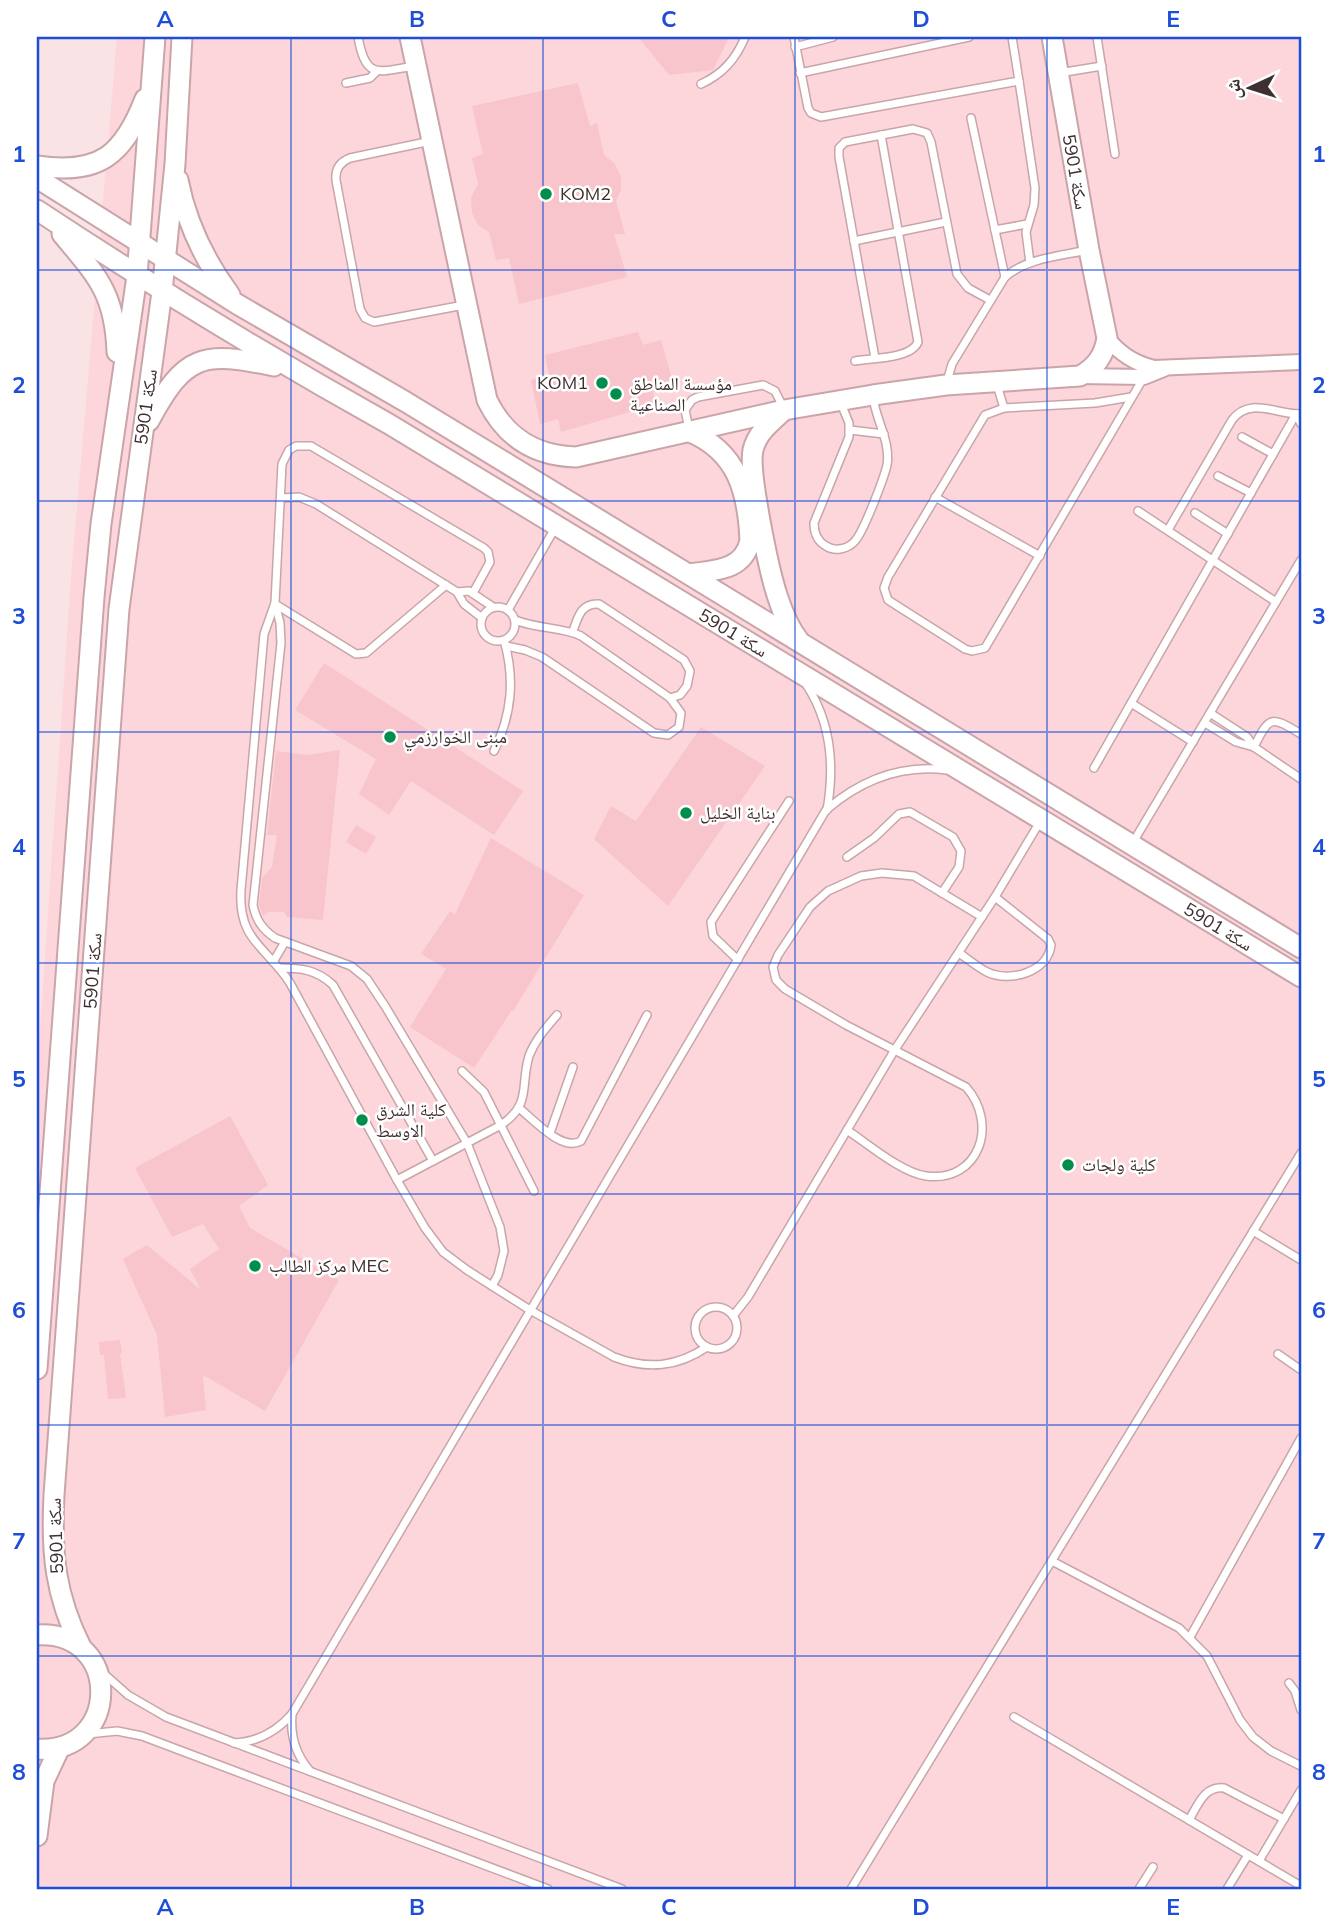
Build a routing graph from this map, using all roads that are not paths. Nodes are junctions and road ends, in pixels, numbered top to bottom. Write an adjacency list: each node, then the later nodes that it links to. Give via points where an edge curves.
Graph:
1 (155, 37): 18 (street, سكة 5901)
2 (182, 37): 26 (street, سكة 5901)
3 (358, 37): 15 (lane, via 364,62)
4 (410, 37): 13 (street)
5 (744, 37): 21 (lane, via 728,66)
6 (794, 37): 12 (lane)
7 (832, 37): 12 (lane)
8 (969, 37): 16 (lane)
9 (1013, 37): 19 (lane)
10 (1052, 37): 17 (street, سكة 5901)
11 (1097, 37): 14 (lane)
12 (795, 47): 16 (lane)
13 (416, 66): 15 (lane); 24 (street)
14 (1102, 66): 17 (lane); 25 (lane)
15 (377, 71): 20 (lane, via 370,78)
16 (800, 73): 19 (lane, via 808,108 821,117)
17 (1058, 73): 36 (street, سكة 5901)
18 (153, 79): 27 (street, via 129,135 108,156 82,167); 34 (street, سكة 5901)
19 (1019, 81): 31 (lane, via 1035,188)
20 (346, 83)
21 (701, 84)
22 (971, 118): 32 (lane)
23 (881, 135): 30 (lane, via 918,129 927,133); 33 (lane); 35 (lane, via 849,141 839,148)
24 (432, 141): 44 (street); 44 (lane, via 349,158 337,169 360,309 374,322)
25 (1115, 154)
26 (175, 164): 37 (street, سكة 5901); 43 (street, via 197,239)
27 (37, 166)
28 (37, 178): 34 (street, سكة 5901)
29 (42, 214): 39 (street, سكة 5901); 57 (street, via 92,270 111,305)
30 (946, 222): 33 (lane); 42 (lane, via 957,274 968,288)
31 (1027, 224): 32 (lane); 38 (lane)
32 (995, 230): 40 (lane)
33 (898, 232): 35 (lane); 46 (lane, via 918,342 907,353)
34 (141, 242): 37 (street, سكة 5901); 39 (street, سكة 5901)
35 (855, 242): 46 (lane)
36 (1089, 250): 38 (lane); 45 (street, سكة 5901)
37 (166, 258): 41 (street, سكة 5901); 43 (street, سكة 5901)
38 (1030, 263): 40 (lane)
39 (137, 276): 41 (street, سكة 5901); 57 (street, سكة 5901)
40 (1005, 277): 42 (lane)
41 (162, 292): 49 (street, سكة 5901); 65 (street, سكة 5901)
42 (990, 300): 54 (lane, via 952,364)
43 (237, 304): 81 (street, سكة 5901)
44 (466, 305): 64 (street, via 486,400 501,424 522,443 548,454 576,457)
45 (1107, 338): 50 (street, via 1132,361); 51 (street, via 1102,357)
46 (875, 358): 47 (lane)
47 (855, 361)
48 (1301, 362): 50 (street)
49 (291, 369): 65 (street, via 230,357 204,360 172,382); 75 (street, سكة 5901)
50 (1165, 369): 52 (street)
51 (1080, 376): 52 (street); 53 (street)
52 (1144, 377): 56 (lane)
53 (995, 380): 54 (street); 59 (lane)
54 (946, 385): 55 (street)
55 (873, 395): 58 (street); 66 (lane)
56 (1131, 397): 59 (lane); 78 (lane)
57 (118, 400): 141 (street, سكة 5901, via 94,597)
58 (839, 400): 60 (street); 63 (lane)
59 (1004, 408): 71 (lane, via 980,420)
60 (784, 410): 64 (street); 64 (lane, via 775,391 763,385 698,397 685,410); 93 (street, سكة 5901, via 758,436 752,469 776,594)
61 (1298, 414): 62 (lane); 68 (lane); 76 (lane, via 1252,407 1240,411)
62 (1301, 425)
63 (850, 430): 66 (lane); 66 (lane, via 814,523 816,536 831,549 844,548 859,536 887,465)
64 (690, 432): 81 (street, via 722,452 737,474 750,541 748,550 728,569)
65 (142, 434): 147 (street, سكة 5901, via 119,609 53,1505 54,1567 64,1609)
66 (884, 434)
67 (1242, 437): 68 (lane)
68 (1273, 454): 70 (lane)
69 (1218, 475): 70 (lane)
70 (1251, 493): 77 (lane)
71 (935, 497): 78 (lane); 78 (lane, via 888,577 885,594 892,604 965,649 979,651 990,643)
72 (281, 498): 82 (lane, via 316,504); 84 (lane, via 284,456 296,446 311,446 484,548 490,562); 86 (lane)
73 (1138, 511): 76 (lane)
74 (1195, 513): 77 (lane)
75 (557, 525): 88 (lane); 94 (street, سكة 5901)
76 (1168, 530): 79 (lane)
77 (1228, 534): 79 (lane)
78 (1040, 556)
79 (1213, 560): 85 (lane); 96 (lane)
80 (1301, 560): 85 (lane)
81 (690, 575): 93 (street, سكة 5901)
82 (446, 585): 83 (lane); 86 (lane, via 362,654)
83 (457, 592): 84 (lane); 89 (lane)
84 (474, 593): 87 (lane)
85 (1276, 602): 97 (lane)
86 (275, 603): 114 (lane, via 281,643 253,905 260,924); 118 (lane, via 264,634 240,904 246,930)
87 (493, 607): 88 (lane); 89 (lane)
88 (508, 610): 90 (lane)
89 (482, 618): 92 (lane, via 488,638)
90 (515, 620): 91 (lane); 92 (lane)
91 (572, 631): 95 (lane); 95 (lane, via 582,610 599,604 684,660 690,671 685,691)
92 (505, 643): 95 (lane, via 542,657 661,735 674,732 681,720 678,706); 102 (lane, via 511,696)
93 (801, 643): 109 (street, سكة 5901)
94 (799, 673): 104 (street, سكة 5901); 107 (lane, via 820,709 830,749)
95 (670, 698)
96 (1131, 703): 100 (lane); 103 (lane)
97 (1210, 713): 98 (lane); 101 (lane, via 1247,737)
98 (1205, 723): 100 (lane); 101 (lane, via 1241,745)
99 (1301, 734): 101 (lane, via 1273,720 1265,725)
100 (1193, 742): 109 (lane)
101 (1254, 747): 105 (lane)
102 (494, 751)
103 (1094, 768)
104 (966, 774): 107 (lane, via 923,768 881,776); 108 (street, سكة 5901)
105 (1301, 779)
106 (789, 801): 117 (lane, via 711,922 713,936)
107 (826, 810): 117 (lane)
108 (1041, 820): 112 (lane); 119 (street, سكة 5901)
109 (1132, 844): 115 (street, سكة 5901)
110 (847, 857): 111 (lane, via 900,814 915,813 953,837 961,851 959,867)
111 (942, 893): 113 (lane); 122 (lane, via 903,874 850,880 810,906 775,961 774,974 780,985)
112 (995, 897): 113 (lane); 116 (lane, via 1048,939 1048,956 1034,969 1009,976 988,972)
113 (982, 917): 116 (lane)
114 (285, 942): 118 (lane); 129 (lane, via 351,966 367,979)
115 (1301, 948)
116 (959, 953): 122 (lane)
117 (738, 960): 137 (lane)
118 (276, 965): 131 (lane, via 318,973 333,985); 132 (lane)
119 (1298, 978)
120 (557, 1015): 125 (lane, via 531,1053 526,1093)
121 (647, 1015): 128 (lane, via 581,1141 566,1144)
122 (894, 1051): 127 (lane); 127 (lane, via 966,1087 980,1108 983,1134 979,1146 953,1173 927,1176 903,1167)
123 (573, 1067): 128 (lane)
124 (462, 1071): 126 (lane, via 484,1092)
125 (519, 1108): 126 (lane); 128 (lane)
126 (501, 1125): 129 (lane); 133 (lane)
127 (847, 1130): 138 (lane)
128 (550, 1133)
129 (467, 1143): 131 (lane); 136 (lane, via 503,1239 502,1264)
130 (1301, 1153): 134 (lane)
131 (433, 1161): 132 (lane)
132 (397, 1180): 136 (lane, via 443,1252)
133 (534, 1191)
134 (1253, 1231): 135 (lane); 144 (lane)
135 (1301, 1259)
136 (492, 1286): 137 (lane)
137 (530, 1310): 139 (lane, via 627,1362 669,1364); 151 (lane)
138 (733, 1316): 139 (lane, via 737,1331 730,1345); 139 (lane, via 713,1307 700,1315 696,1336)
139 (707, 1348)
140 (1278, 1354): 142 (lane)
141 (37, 1369)
142 (1301, 1370)
143 (1301, 1438): 146 (lane)
144 (1052, 1561): 146 (lane); 169 (lane)
145 (37, 1635): 147 (street, via 60,1637)
146 (1189, 1637): 157 (lane, via 1214,1668 1246,1729 1262,1745)
147 (81, 1647): 148 (street, سكة 5901)
148 (95, 1666): 153 (street, via 101,1698 95,1719); 154 (lane, via 153,1710)
149 (1289, 1683): 150 (lane)
150 (1301, 1710)
151 (292, 1714): 154 (lane, via 267,1735); 158 (lane, via 294,1746)
152 (1014, 1717): 161 (lane)
153 (81, 1736): 155 (street); 167 (lane, via 105,1731 142,1736)
154 (234, 1743): 158 (lane)
155 (60, 1747): 156 (street); 162 (street, via 44,1781)
156 (37, 1749)
157 (1301, 1766)
158 (312, 1772): 168 (lane)
159 (1301, 1790): 160 (lane)
160 (1284, 1819): 161 (lane, via 1219,1787 1204,1795); 164 (lane)
161 (1189, 1820): 163 (lane)
162 (37, 1836)
163 (1248, 1855): 164 (lane); 171 (lane)
164 (1259, 1861): 166 (lane)
165 (1153, 1867): 170 (lane)
166 (1301, 1886)
167 (548, 1889)
168 (622, 1889)
169 (851, 1889)
170 (1139, 1889)
171 (1227, 1889)

